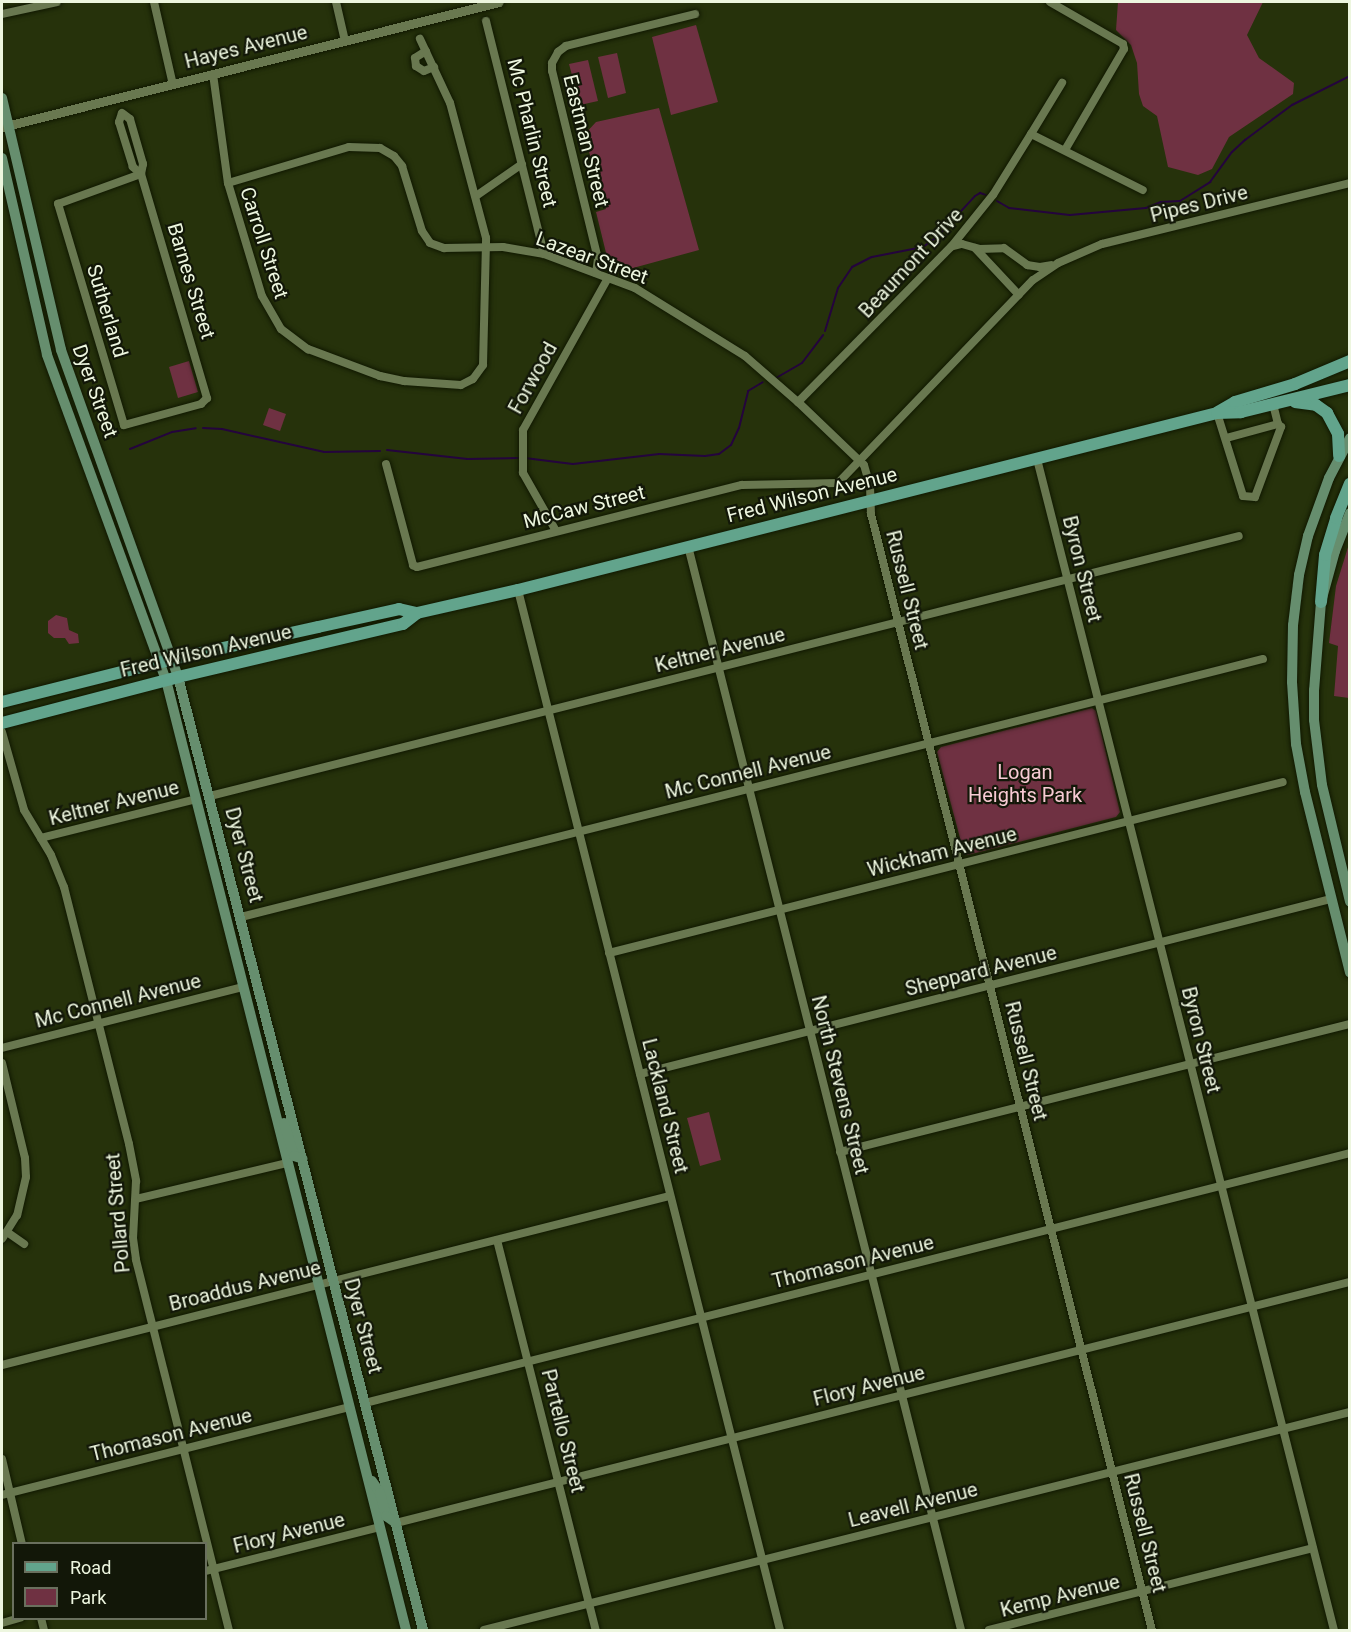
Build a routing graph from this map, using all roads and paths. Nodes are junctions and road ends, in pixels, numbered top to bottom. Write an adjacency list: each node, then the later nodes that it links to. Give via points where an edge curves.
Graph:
1 (57, 2): 6 (street)
2 (154, 2): 15 (street)
3 (336, 2): 10 (street)
4 (499, 2): 10 (street, Hayes Avenue)
5 (1050, 2): 20 (street, via 1123,44 1124,49)
6 (2, 14)
7 (695, 14): 33 (street, Eastman Street, via 566,46 552,63 598,259)
8 (486, 21): 22 (street, Mc Pharlin Street)
9 (420, 39): 11 (street)
10 (345, 40): 13 (street, Hayes Avenue)
11 (426, 51): 12 (street); 12 (street, via 415,58 416,66 424,70)
12 (434, 67): 27 (street, via 450,103)
13 (213, 74): 15 (street, Hayes Avenue); 24 (street, Carroll Street)
14 (1062, 83): 19 (street, Beaumont Drive)
15 (173, 85): 17 (street, Hayes Avenue)
16 (2, 98): 18 (main road, Dyer Street)
17 (117, 99): 18 (street, Hayes Avenue); 23 (street, Barnes Street, via 122,113 119,122 133,167)
18 (4, 126): 63 (main road, Dyer Street, via 60,350)
19 (1031, 134): 20 (street); 29 (street, Beaumont Drive, via 993,195)
20 (1065, 150): 26 (street)
21 (2, 158): 64 (main road, Dyer Street, via 47,355)
22 (522, 164): 27 (street); 31 (street, Mc Pharlin Street)
23 (141, 174): 40 (street, Barnes Street); 40 (street, Sutherland, via 58,204 71,249 124,426 201,404)
24 (228, 183): 28 (street, Lazear Street, via 349,147 380,148 402,166 422,231 430,243 444,248); 28 (street, Carroll Street, via 262,296 281,329 308,349 388,378 457,386 480,372 484,357)
25 (1350, 183): 32 (street, Pipes Drive, via 1102,244)
26 (1143, 190)
27 (476, 196): 28 (street)
28 (487, 246): 31 (street, Lazear Street)
29 (951, 247): 30 (street, Pipes Drive, via 962,244); 41 (street, Beaumont Drive)
30 (975, 248): 32 (street, Pipes Drive, via 1004,248 1027,265); 35 (street)
31 (544, 254): 33 (street, Lazear Street)
32 (1058, 263): 35 (street, Pipes Drive)
33 (596, 273): 34 (street, Lazear Street)
34 (608, 278): 41 (street, Lazear Street, via 635,288 734,348); 54 (street, Forwood, via 523,430 523,473)
35 (1019, 295): 49 (street, Pipes Drive)
36 (1350, 362): 38 (main road, Fred Wilson Avenue)
37 (1350, 369): 38 (main road)
38 (1296, 384): 43 (main road, Fred Wilson Avenue, via 1234,402)
39 (1350, 386): 42 (main road, Fred Wilson Avenue)
40 (207, 398)
41 (798, 402): 49 (street, Lazear Street)
42 (1273, 404): 43 (main road, Fred Wilson Avenue); 44 (street); 47 (main road, via 1299,402 1316,405 1327,413 1338,434)
43 (1217, 413): 45 (street); 48 (main road, Fred Wilson Avenue)
44 (1278, 424): 45 (street); 45 (street, via 1280,433 1255,496 1243,496)
45 (1226, 438)
46 (1350, 438): 47 (main road)
47 (1339, 456): 85 (main road, via 1319,504 1299,575 1293,625 1296,744)
48 (1037, 459): 52 (main road, Fred Wilson Avenue); 57 (street, Byron Street)
49 (860, 461): 52 (street, Russell Street, via 870,486); 54 (street, McCaw Street, via 838,483 750,483)
50 (386, 464): 54 (street, McCaw Street, via 415,566)
51 (1350, 484): 59 (main road, via 1325,555)
52 (870, 500): 56 (main road, Fred Wilson Avenue); 61 (street, Russell Street)
53 (1350, 513): 59 (main road)
54 (556, 531)
55 (1239, 536): 57 (street, Keltner Avenue)
56 (688, 546): 58 (main road, Fred Wilson Avenue); 65 (street, North Stevens Street)
57 (1067, 579): 61 (street, Keltner Avenue); 68 (street, Byron Street)
58 (518, 590): 60 (main road, Fred Wilson Avenue); 70 (street, Lackland Street)
59 (1321, 602): 84 (main road, via 1314,720 1322,785)
60 (417, 613): 63 (main road, Fred Wilson Avenue, via 399,609); 66 (main road, Fred Wilson Avenue, via 403,624)
61 (898, 622): 65 (street, Keltner Avenue); 73 (street, Russell Street)
62 (1263, 658): 68 (street, Mc Connell Avenue)
63 (173, 659): 64 (main road, Fred Wilson Avenue); 66 (main road, Dyer Street)
64 (160, 662): 67 (main road, Dyer Street); 69 (main road, Fred Wilson Avenue)
65 (717, 668): 70 (street, Keltner Avenue); 75 (street, North Stevens Street)
66 (178, 677): 67 (main road, Fred Wilson Avenue); 76 (main road, Dyer Street)
67 (165, 680): 71 (main road, Fred Wilson Avenue); 77 (main road, Dyer Street)
68 (1098, 700): 73 (street, Mc Connell Avenue); 78 (street, Byron Street)
69 (2, 702)
70 (548, 711): 76 (street, Keltner Avenue); 80 (street, Lackland Street)
71 (2, 723)
72 (2, 732): 81 (street, Pollard Street, via 18,796 27,819)
73 (928, 743): 75 (street, Mc Connell Avenue); 82 (street, Russell Street)
74 (1282, 782): 78 (street, Wickham Avenue)
75 (748, 789): 80 (street, Mc Connell Avenue); 86 (street, North Stevens Street)
76 (210, 796): 79 (main road, Dyer Street)
77 (196, 799): 79 (main road, via 202,798); 81 (street, Keltner Avenue); 83 (main road, Dyer Street)
78 (1129, 821): 82 (street, Wickham Avenue); 88 (street, Byron Street)
79 (218, 828): 87 (main road, Dyer Street)
80 (578, 832): 87 (street, Mc Connell Avenue); 89 (street, Lackland Street)
81 (41, 838): 94 (street, Pollard Street, via 64,887)
82 (959, 865): 86 (street, Wickham Avenue); 91 (street, Russell Street)
83 (217, 884): 87 (main road, via 227,896 232,916); 92 (main road, Dyer Street)
84 (1349, 897)
85 (1331, 899): 88 (street, Sheppard Avenue); 90 (main road)
86 (778, 910): 89 (street, Wickham Avenue); 96 (street, North Stevens Street)
87 (241, 917): 93 (main road, Dyer Street)
88 (1160, 942): 91 (street, Sheppard Avenue); 99 (street, Byron Street)
89 (609, 953): 100 (street, Lackland Street)
90 (1350, 972)
91 (990, 986): 96 (street, Sheppard Avenue); 101 (street, Russell Street)
92 (243, 987): 93 (main road, via 249,987 261,1018); 94 (street, Mc Connell Avenue); 102 (main road, Dyer Street)
93 (268, 1022): 105 (main road, Dyer Street)
94 (99, 1023): 97 (street, Mc Connell Avenue); 109 (street, Pollard Street, via 134,1164)
95 (1350, 1024): 99 (street)
96 (809, 1031): 100 (street, Sheppard Avenue); 103 (street, North Stevens Street)
97 (2, 1048)
98 (2, 1063): 111 (street, via 26,1158 22,1201)
99 (1190, 1063): 101 (street); 107 (street, Byron Street)
100 (640, 1074): 108 (street, Lackland Street)
101 (1020, 1106): 103 (street); 110 (street, Russell Street)
102 (275, 1114): 105 (main road, via 284,1124 294,1156); 106 (main road, Dyer Street)
103 (840, 1152): 114 (street, North Stevens Street)
104 (1350, 1153): 107 (street, Thomason Avenue)
105 (303, 1160): 115 (main road, Dyer Street)
106 (287, 1163): 109 (street); 117 (main road, Dyer Street)
107 (1221, 1185): 110 (street, Thomason Avenue); 118 (street, Byron Street)
108 (670, 1196): 112 (street, Broaddus Avenue); 119 (street, Lackland Street)
109 (136, 1200): 120 (street, Pollard Street, via 133,1238)
110 (1051, 1228): 114 (street, Thomason Avenue); 121 (street, Russell Street)
111 (4, 1235): 113 (street)
112 (497, 1240): 115 (street, Broaddus Avenue); 122 (street, Partello Street)
113 (24, 1244)
114 (871, 1274): 119 (street, Thomason Avenue); 124 (street, North Stevens Street)
115 (332, 1281): 117 (street, Broaddus Avenue); 125 (main road, Dyer Street)
116 (1350, 1282): 118 (street, Flory Avenue)
117 (319, 1284): 120 (street, Broaddus Avenue); 126 (main road, Dyer Street)
118 (1252, 1306): 121 (street, Flory Avenue); 128 (street, Byron Street)
119 (701, 1317): 122 (street, Thomason Avenue); 129 (street, Lackland Street)
120 (151, 1326): 123 (street, Broaddus Avenue); 130 (street, Pollard Street)
121 (1082, 1349): 124 (street, Flory Avenue); 132 (street, Russell Street)
122 (528, 1361): 125 (street, Thomason Avenue); 134 (street, Partello Street)
123 (2, 1365)
124 (902, 1395): 129 (street, Flory Avenue); 136 (street, North Stevens Street)
125 (365, 1403): 137 (main road, Dyer Street)
126 (350, 1407): 130 (street, Thomason Avenue); 133 (main road, Dyer Street)
127 (1350, 1412): 128 (street, Leavell Avenue)
128 (1283, 1429): 132 (street, Leavell Avenue); 141 (street, Byron Street)
129 (732, 1438): 134 (street, Flory Avenue); 142 (street, Lackland Street)
130 (183, 1449): 135 (street, Thomason Avenue); 140 (street, Pollard Street)
131 (2, 1460): 135 (street)
132 (1113, 1472): 136 (street, Leavell Avenue); 145 (street, Russell Street)
133 (368, 1477): 137 (main road, via 376,1484 386,1516); 138 (main road, Dyer Street)
134 (558, 1482): 137 (street, Flory Avenue); 146 (street, Partello Street)
135 (6, 1494): 139 (street)
136 (933, 1517): 142 (street, Leavell Avenue); 153 (street, North Stevens Street)
137 (396, 1523): 144 (main road, Dyer Street)
138 (380, 1527): 143 (street, Flory Avenue); 144 (main road, via 392,1534 406,1584); 148 (main road, Dyer Street)
139 (21, 1542)
140 (203, 1542)
141 (1313, 1548): 145 (street, Kemp Avenue); 156 (street, Byron Street)
142 (763, 1560): 146 (street, Leavell Avenue); 152 (street, Lackland Street)
143 (209, 1570): 147 (street, Pollard Street)
144 (413, 1589): 149 (main road, Dyer Street)
145 (1143, 1592): 154 (street, Kemp Avenue); 155 (street, Russell Street)
146 (590, 1604): 150 (street, Leavell Avenue); 151 (street, Partello Street)
147 (229, 1630)
148 (406, 1630)
149 (423, 1630)
150 (484, 1630)
151 (596, 1630)
152 (780, 1630)
153 (961, 1630)
154 (989, 1630)
155 (1152, 1630)
156 (1334, 1630)

